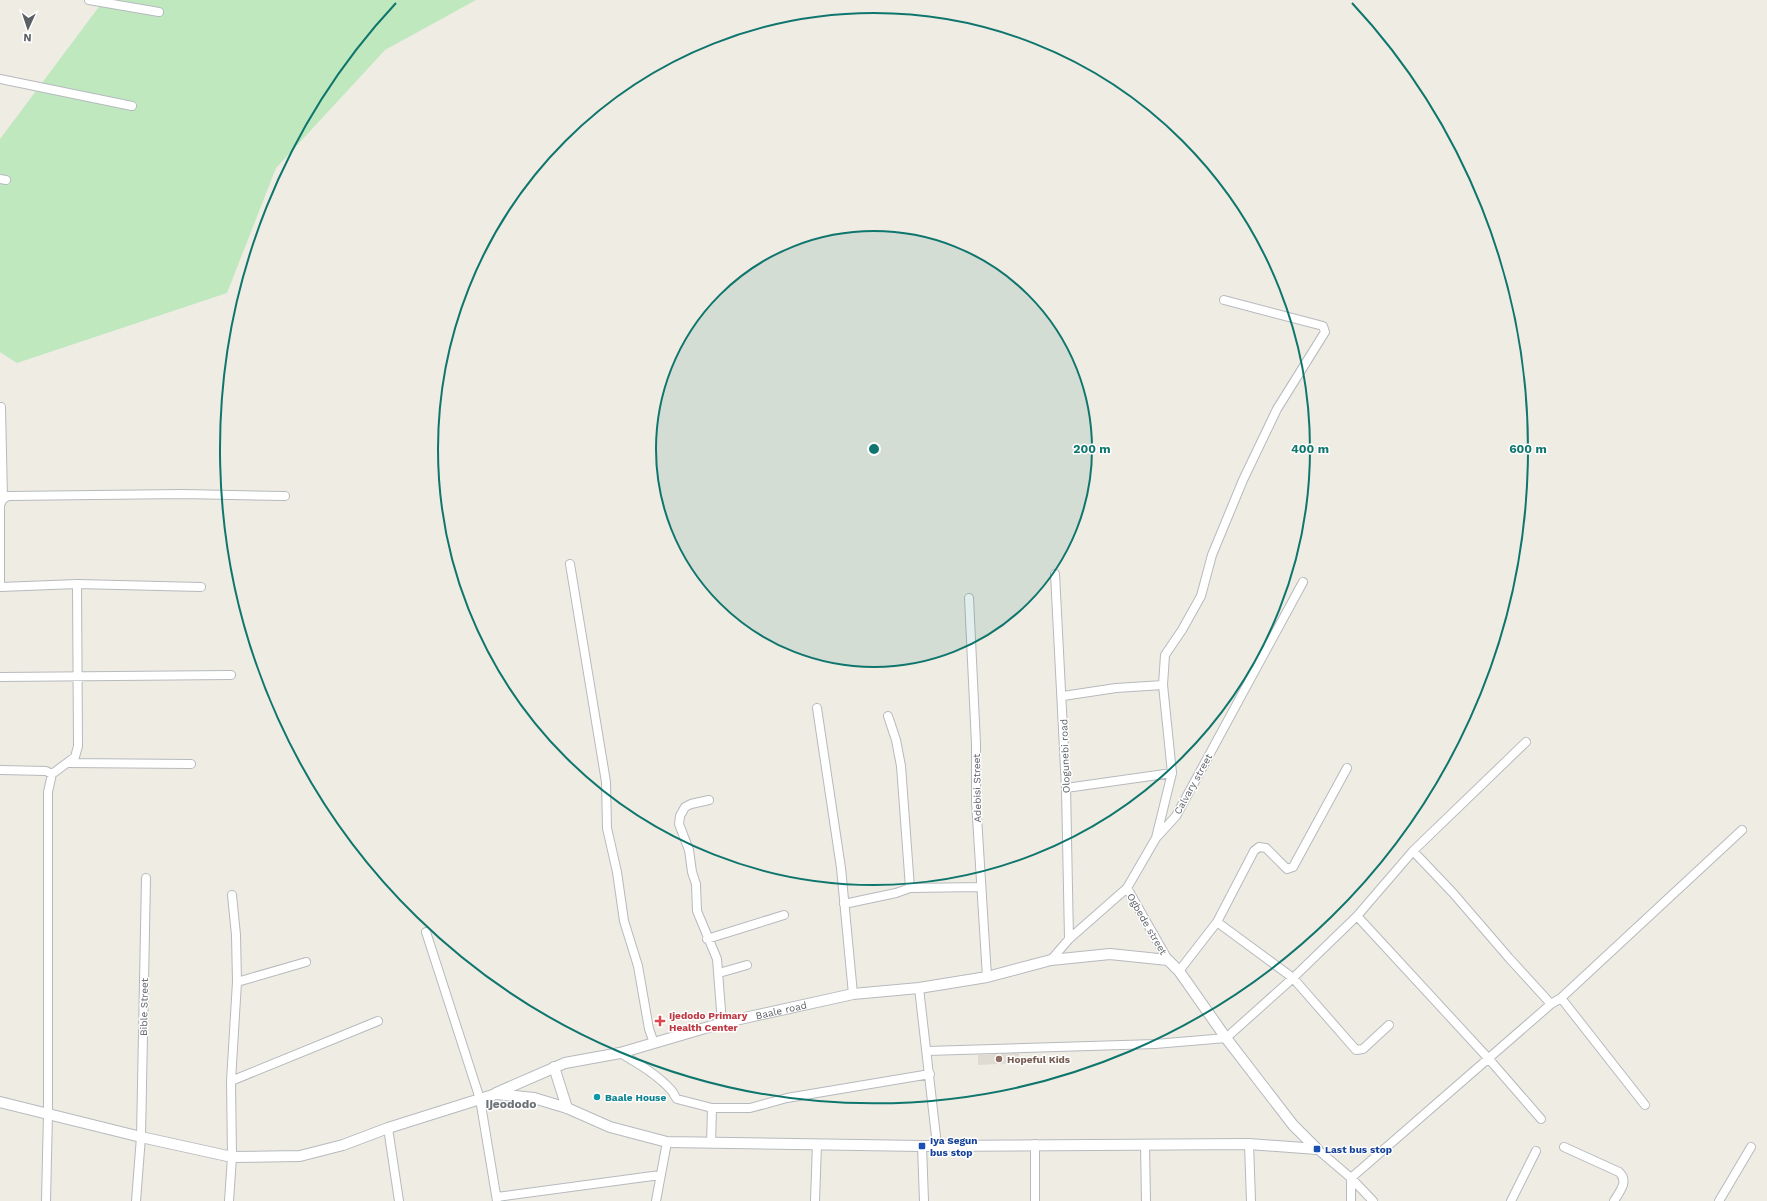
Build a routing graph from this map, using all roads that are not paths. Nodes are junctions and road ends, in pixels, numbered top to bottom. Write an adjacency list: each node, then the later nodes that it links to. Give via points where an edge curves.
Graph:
1 (89, 0): 2 (street)
2 (159, 12)
3 (0, 78): 4 (street)
4 (132, 106)
5 (1224, 300): 18 (street, via 1323,326 1324,332 1277,409 1243,480 1212,555 1200,596 1165,655)
6 (1, 406): 8 (street)
7 (285, 496): 8 (street, via 167,494 8,496)
8 (3, 499): 12 (street, via 0,505 0,587)
9 (570, 564): 63 (street, via 606,782 607,828 624,921 638,966)
10 (1055, 574): 19 (street, Ologunebi road)
11 (1303, 582): 32 (street, Calvary street, via 1176,816)
12 (77, 584): 13 (street); 15 (street)
13 (201, 586)
14 (970, 598): 35 (street, Adebisi Street)
15 (77, 675): 16 (street); 17 (street); 23 (street, via 78,746 75,757)
16 (231, 675)
17 (0, 677)
18 (1163, 685): 19 (street, via 1116,688); 27 (street)
19 (1063, 696): 29 (street, Ologunebi road)
20 (817, 708): 39 (street)
21 (888, 716): 36 (street, via 901,766)
22 (1526, 742): 33 (street)
23 (69, 763): 24 (street); 28 (street)
24 (191, 764)
25 (1347, 768): 42 (street, via 1293,867 1287,869 1266,848 1260,847 1254,852)
26 (0, 770): 28 (street, via 46,771)
27 (1172, 773): 29 (street); 32 (street)
28 (52, 774): 76 (street, via 48,792)
29 (1066, 788): 45 (street, Ologunebi road)
30 (709, 800): 44 (street, via 685,807 679,824 690,850 696,884 697,912)
31 (1742, 830): 57 (street)
32 (1156, 838): 37 (street, Calvary street)
33 (1413, 852): 41 (street); 58 (street, via 1453,893)
34 (146, 878): 79 (street, Bible Street)
35 (981, 887): 36 (street); 52 (street, Adebisi Street)
36 (910, 888): 39 (street)
37 (1127, 888): 45 (street, Calvary street); 47 (street, Ogbede street)
38 (232, 895): 54 (street)
39 (844, 904): 56 (street)
40 (784, 915): 44 (street)
41 (1357, 916): 53 (street); 66 (street)
42 (1216, 922): 50 (street); 53 (street)
43 (426, 932): 71 (street)
44 (707, 939): 51 (street, via 717,959)
45 (1069, 939): 46 (street, Calvary street)
46 (1051, 960): 47 (street, Baale road, via 1110,954); 52 (street, Baale road)
47 (1168, 960): 50 (street)
48 (306, 962): 54 (street)
49 (747, 965): 51 (street)
50 (1179, 971): 62 (street)
51 (719, 973): 60 (street)
52 (987, 978): 55 (street, Baale road)
53 (1293, 978): 61 (street, via 1356,1050 1363,1049); 62 (street)
54 (237, 982): 69 (street)
55 (919, 988): 56 (street, Baale road); 64 (street)
56 (853, 994): 60 (street, Baale road)
57 (1561, 998): 58 (street); 73 (street)
58 (1551, 1004): 66 (street)
59 (378, 1021): 69 (street)
60 (722, 1023): 63 (street, Baale road)
61 (1389, 1025)
62 (1226, 1038): 64 (street, via 1155,1044); 90 (street, via 1293,1125)
63 (654, 1043): 65 (street, Baale road)
64 (927, 1050): 68 (street)
65 (620, 1053): 67 (street, Baale road, via 565,1063); 75 (street, via 648,1070 671,1090 677,1099)
66 (1488, 1058): 77 (street); 94 (street)
67 (554, 1068): 70 (street, Baale road); 74 (street)
68 (930, 1074): 75 (street, via 787,1098 750,1108); 86 (street)
69 (231, 1081): 92 (street)
70 (496, 1094): 71 (street, Baale road); 74 (street, via 534,1098)
71 (480, 1099): 78 (street, Baale road); 95 (street)
72 (0, 1102): 76 (street, Baale road)
73 (1646, 1105)
74 (567, 1108): 80 (street, via 610,1127)
75 (712, 1108): 81 (street)
76 (48, 1113): 79 (street, Baale road); 96 (street)
77 (1541, 1119)
78 (388, 1128): 92 (street, Baale road, via 343,1145 300,1156); 99 (street)
79 (141, 1137): 92 (street, Baale road); 97 (street, Bible Street)
80 (667, 1142): 81 (street); 93 (street)
81 (711, 1143): 82 (street)
82 (817, 1144): 87 (street); 101 (street)
83 (1035, 1144): 84 (street); 86 (street); 103 (street)
84 (1145, 1144): 85 (street); 104 (street)
85 (1249, 1144): 90 (street); 105 (street)
86 (937, 1145): 87 (street)
87 (922, 1146): 102 (street)
88 (1564, 1147): 109 (street, via 1624,1176 1624,1182)
89 (1751, 1147): 110 (street)
90 (1317, 1149): 94 (street)
91 (1536, 1151): 108 (street)
92 (232, 1157): 98 (street)
93 (660, 1174): 95 (street); 100 (street)
94 (1351, 1178): 106 (street); 107 (street)
95 (497, 1199)
96 (46, 1201)
97 (136, 1201)
98 (230, 1201)
99 (399, 1201)
100 (656, 1201)
101 (815, 1201)
102 (924, 1201)
103 (1035, 1201)
104 (1146, 1201)
105 (1251, 1201)
106 (1352, 1201)
107 (1373, 1201)
108 (1511, 1201)
109 (1614, 1201)
110 (1719, 1201)

